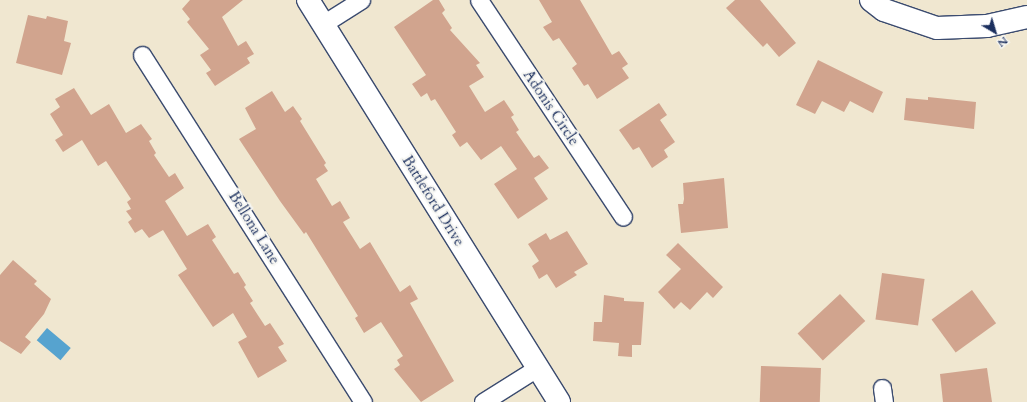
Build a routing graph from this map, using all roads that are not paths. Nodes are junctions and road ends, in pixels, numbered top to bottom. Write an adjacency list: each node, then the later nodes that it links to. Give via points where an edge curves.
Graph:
1 (308, 0): 6 (street, Battleford Drive)
2 (361, 0): 6 (street)
3 (479, 0): 8 (street, Adonis Circle)
4 (871, 0): 5 (street, via 884,10 937,28 987,26)
5 (1027, 17)
6 (322, 24): 9 (street, Battleford Drive)
7 (142, 56): 10 (street, Bellona Lane)
8 (623, 217)
9 (537, 368): 11 (street); 12 (street, Battleford Drive)
10 (363, 402)
11 (484, 402)
12 (559, 402)

